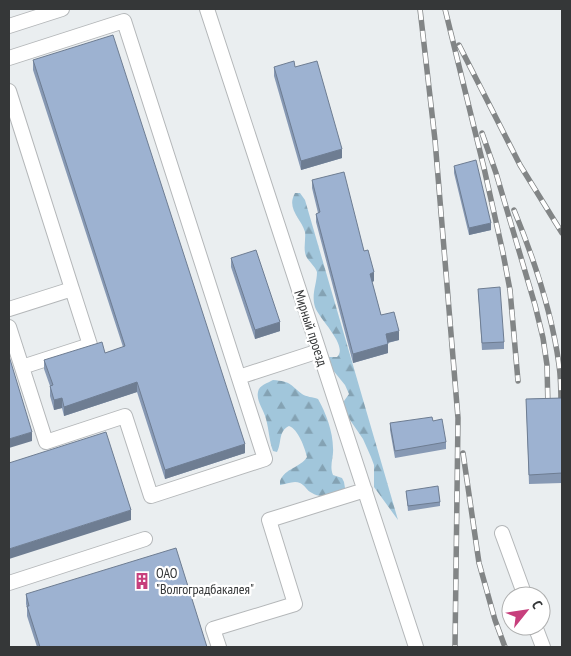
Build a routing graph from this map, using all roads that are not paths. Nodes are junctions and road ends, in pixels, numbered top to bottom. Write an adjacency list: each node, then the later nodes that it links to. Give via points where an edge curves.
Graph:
1 (62, 9): 3 (street)
2 (207, 9): 9 (street, Мирный проезд)
3 (9, 26)
4 (9, 58): 11 (street, via 124,21)
5 (9, 91): 6 (street)
6 (72, 288): 7 (street); 10 (street, via 90,345)
7 (9, 309)
8 (9, 327): 10 (street)
9 (318, 351): 11 (street); 12 (street, Мирный проезд)
10 (22, 367): 11 (street, via 46,442 125,416 151,496 265,459)
11 (239, 377)
12 (364, 490): 17 (street, via 269,520 295,604 213,629); 18 (street, Мирный проезд)
13 (502, 533): 16 (street)
14 (145, 539): 15 (street)
15 (9, 583)
16 (521, 586)
17 (219, 647)
18 (416, 647)

